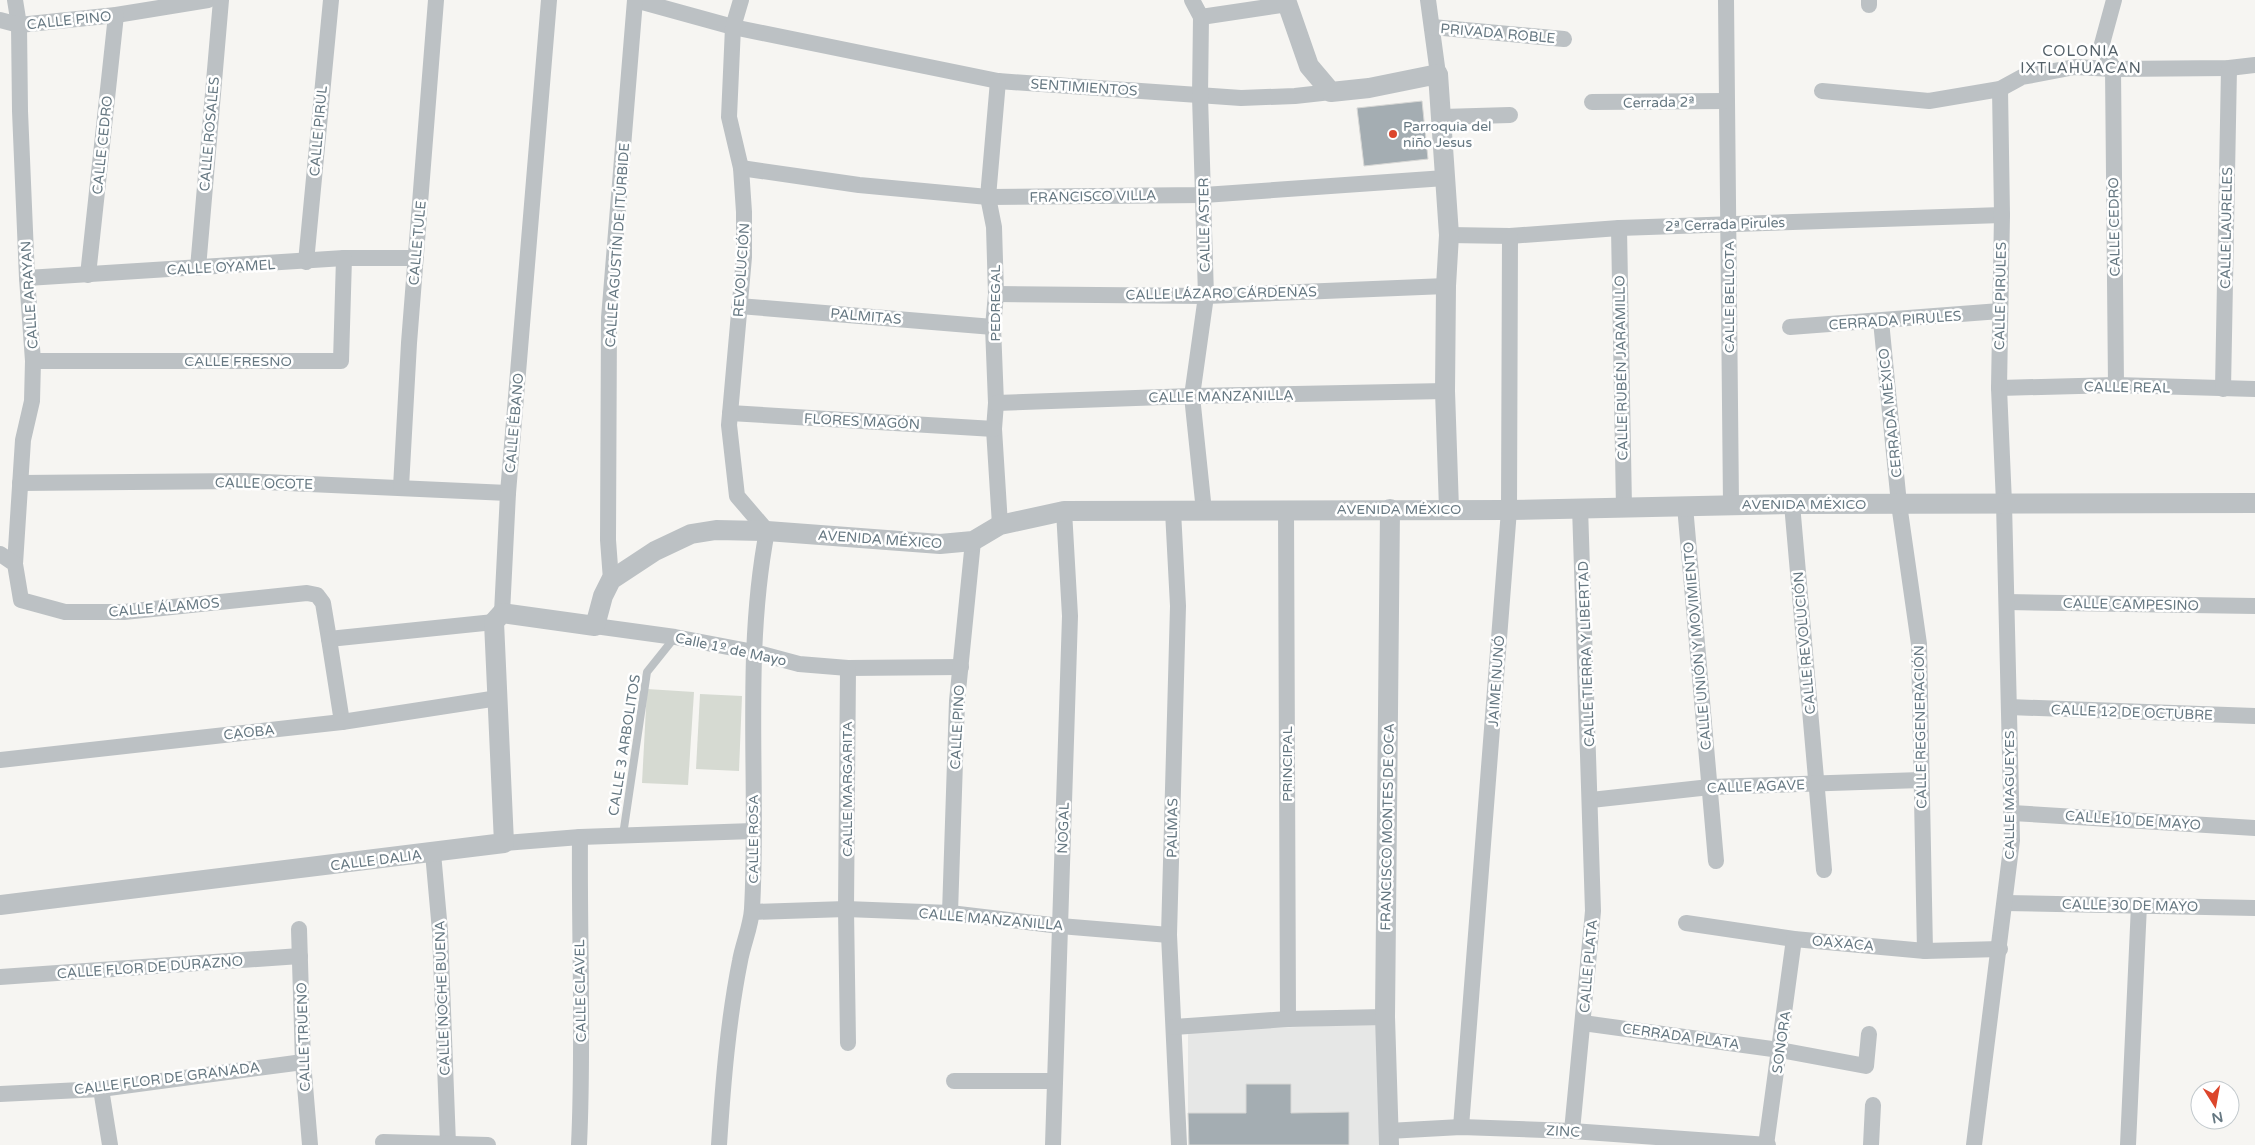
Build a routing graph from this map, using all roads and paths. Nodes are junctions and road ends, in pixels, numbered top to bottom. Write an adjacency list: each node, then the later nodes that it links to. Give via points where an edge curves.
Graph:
1 (15, 0): 17 (street, CALLE ARAYAN)
2 (208, 0): 14 (street, CALLE PINO)
3 (221, 0): 46 (street, CALLE ROSALES)
4 (331, 0): 45 (street, CALLE PIRUL)
5 (436, 0): 44 (street, CALLE TULE)
6 (549, 0): 69 (street, CALLE ÉBANO)
7 (635, 0): 18 (street); 90 (street, CALLE AGUSTÍN DE ITÚRBIDE, via 609,318 608,540)
8 (741, 0): 18 (street, REVOLUCIÓN)
9 (1192, 0): 15 (street, CALLE ASTER)
10 (1428, 0): 19 (street)
11 (1726, 0): 30 (street, CALLE BELLOTA)
12 (2114, 0): 23 (street, via 2102,44)
13 (1287, 2): 15 (street); 28 (street, via 1309,66)
14 (116, 15): 17 (street, CALLE PINO); 47 (street, CALLE CEDRO)
15 (1201, 17): 29 (street, CALLE ASTER)
16 (0, 20): 17 (street)
17 (19, 25): 48 (street, CALLE ARAYAN)
18 (733, 27): 25 (street, SENTIMIENTOS); 34 (street, REVOLUCIÓN, via 730,117)
19 (1432, 27): 20 (street, PRIVADA ROBLE); 24 (street)
20 (1564, 39)
21 (2255, 65): 22 (street)
22 (2229, 68): 23 (street); 60 (street, CALLE LAURELES)
23 (2113, 69): 26 (street, via 2075,67 2022,77); 58 (street, CALLE CEDRO)
24 (1438, 74): 28 (street, SENTIMIENTOS); 33 (street)
25 (998, 81): 29 (street, SENTIMIENTOS); 37 (street, PEDREGAL)
26 (2000, 89): 27 (street, via 1928,101); 38 (street, CALLE PIRULES)
27 (1822, 91)
28 (1331, 92): 29 (street, SENTIMIENTOS, via 1241,98)
29 (1200, 96): 36 (street, CALLE ASTER)
30 (1725, 101): 31 (street, Cerrada 2ª); 39 (street, CALLE BELLOTA)
31 (1592, 102)
32 (1510, 115): 33 (street)
33 (1442, 117): 35 (street)
34 (741, 168): 37 (street, FRANCISCO VILLA, via 859,185); 52 (street, REVOLUCIÓN, via 744,257)
35 (1446, 178): 36 (street, FRANCISCO VILLA); 41 (street)
36 (1204, 195): 37 (street, FRANCISCO VILLA); 51 (street, CALLE ASTER)
37 (988, 197): 50 (street, PEDREGAL, via 994,227)
38 (2002, 215): 39 (street, 2ª Cerrada Pirules); 53 (street, CALLE PIRULES)
39 (1729, 224): 40 (street, 2ª Cerrada Pirules); 74 (street, CALLE BELLOTA)
40 (1619, 228): 42 (street, 2ª Cerrada Pirules); 77 (street, CALLE RUBÉN JARAMILLO)
41 (1449, 236): 42 (street, 2ª Cerrada Pirules); 49 (street)
42 (1510, 236): 81 (street, JAIME NUNÓ)
43 (344, 258): 44 (street, CALLE OYAMEL); 45 (street, CALLE OYAMEL); 57 (street, CALLE FRESNO, via 341,361)
44 (415, 258): 68 (street, CALLE TULE)
45 (306, 262): 46 (street, CALLE OYAMEL)
46 (198, 268): 47 (street, CALLE OYAMEL)
47 (88, 275): 48 (street, CALLE OYAMEL)
48 (27, 278): 57 (street, CALLE ARAYAN)
49 (1446, 286): 51 (street, CALLE LÁZARO CÁRDENAS); 62 (street)
50 (996, 294): 51 (street, CALLE LÁZARO CÁRDENAS); 55 (street, PEDREGAL)
51 (1206, 296): 63 (street, CALLE ASTER)
52 (739, 306): 55 (street, PALMITAS); 65 (street, REVOLUCIÓN)
53 (2000, 311): 54 (street, CERRADA PIRULES); 59 (street, CALLE PIRULES)
54 (1881, 321): 56 (street, CERRADA PIRULES); 73 (street, CERRADA MÉXICO)
55 (993, 327): 64 (street, PEDREGAL)
56 (1790, 327)
57 (33, 361): 67 (street, CALLE ARAYAN, via 32,401 22,440)
58 (2116, 385): 59 (street, CALLE REAL); 60 (street, CALLE REAL)
59 (1999, 388): 70 (street, CALLE PIRULES)
60 (2223, 389): 61 (street, CALLE REAL)
61 (2255, 389)
62 (1445, 391): 63 (street, CALLE MANZANILLA); 80 (street)
63 (1192, 396): 64 (street, CALLE MANZANILLA); 83 (street, CALLE ASTER)
64 (996, 403): 66 (street, PEDREGAL)
65 (730, 413): 66 (street, FLORES MAGÓN); 86 (street, REVOLUCIÓN, via 737,496)
66 (994, 429): 85 (street, PEDREGAL)
67 (20, 483): 68 (street, CALLE OCOTE, via 242,481); 89 (street, CALLE ARAYAN)
68 (401, 487): 69 (street, CALLE OCOTE)
69 (508, 493): 93 (street, CALLE ÉBANO)
70 (2004, 503): 71 (street, AVENIDA MÉXICO); 73 (street, AVENIDA MÉXICO); 91 (street, CALLE MAGUEYES)
71 (2255, 503)
72 (1792, 504): 73 (street, AVENIDA MÉXICO); 74 (street, AVENIDA MÉXICO); 106 (street, CALLE REVOLUCIÓN)
73 (1899, 504): 105 (street, CALLE REGENERACIÓN, via 1919,644)
74 (1731, 505): 75 (street, AVENIDA MÉXICO)
75 (1685, 506): 77 (street, AVENIDA MÉXICO); 107 (street, CALLE UNIÓN Y MOVIMIENTO)
76 (1580, 507): 77 (street, AVENIDA MÉXICO); 81 (street, AVENIDA MÉXICO); 108 (street, CALLE TIERRA Y LIBERTAD)
77 (1624, 508)
78 (1286, 509): 79 (street, AVENIDA MÉXICO); 83 (street, AVENIDA MÉXICO); 135 (street, PRINCIPAL)
79 (1390, 509): 80 (street, AVENIDA MÉXICO); 134 (street, FRANCISCO MONTES DE OCA)
80 (1449, 509): 81 (street, AVENIDA MÉXICO)
81 (1509, 510): 147 (street, JAIME NUNÓ)
82 (1173, 511): 83 (street, AVENIDA MÉXICO); 84 (street, AVENIDA MÉXICO); 128 (street, PALMAS, via 1178,606)
83 (1204, 511)
84 (1064, 512): 85 (street, AVENIDA MÉXICO); 126 (street, NOGAL, via 1070,616)
85 (1000, 526): 87 (street, AVENIDA MÉXICO)
86 (767, 531): 87 (street, AVENIDA MÉXICO, via 940,544); 90 (street, AVENIDA MÉXICO, via 716,530 691,534 655,551); 97 (street, CALLE ROSA, via 761,563)
87 (973, 541): 98 (street, CALLE PINO)
88 (0, 554): 89 (street)
89 (16, 564): 96 (street, CALLE ÁLAMOS, via 21,600 65,612 124,612 307,593 317,595 323,603)
90 (611, 580): 94 (street, via 603,596)
91 (2006, 602): 92 (street, CALLE CAMPESINO); 101 (street, CALLE MAGUEYES)
92 (2255, 606)
93 (498, 617): 94 (street, Calle 1º de Mayo); 96 (street); 100 (street, CALLE ÉBANO)
94 (596, 626): 95 (street, Calle 1º de Mayo)
95 (675, 638): 97 (street, Calle 1º de Mayo); 112 (lane, CALLE 3 ARBOLITOS, via 647,672)
96 (329, 639): 103 (street, CALLE ÁLAMOS)
97 (754, 652): 99 (street, Calle 1º de Mayo, via 799,664); 111 (street, CALLE ROSA)
98 (961, 667): 99 (street, Calle 1º de Mayo); 124 (street, CALLE PINO, via 957,700)
99 (848, 668): 122 (street, CALLE MARGARITA)
100 (498, 698): 103 (street, CAOBA); 114 (street, CALLE ÉBANO)
101 (2009, 708): 102 (street, CALLE 12 DE OCTUBRE); 109 (street, CALLE MAGUEYES)
102 (2255, 716)
103 (342, 722): 104 (street, CAOBA)
104 (0, 760)
105 (1921, 780): 106 (street, CALLE AGAVE); 131 (street, CALLE REGENERACIÓN)
106 (1817, 783): 107 (street, CALLE AGAVE); 117 (street, CALLE REVOLUCIÓN)
107 (1710, 787): 108 (street, CALLE AGAVE); 116 (street, CALLE UNIÓN Y MOVIMIENTO)
108 (1591, 800): 136 (street, CALLE PLATA, via 1594,911)
109 (2012, 813): 110 (street, CALLE 10 DE MAYO); 118 (street, CALLE MAGUEYES)
110 (2255, 828)
111 (753, 831): 112 (street, CALLE DALIA); 123 (street, CALLE ROSA)
112 (623, 835): 113 (street, CALLE DALIA)
113 (580, 837): 114 (street, CALLE DALIA); 156 (street, CALLE CLAVEL, via 582,1076)
114 (504, 843): 115 (street, CALLE DALIA)
115 (433, 853): 119 (street, CALLE DALIA); 152 (street, CALLE NOCHE BUENA, via 440,931)
116 (1716, 861)
117 (1824, 870)
118 (2005, 903): 120 (street, CALLE 30 DE MAYO); 130 (street, CALLE MAGUEYES)
119 (0, 905)
120 (2139, 906): 121 (street, CALLE 30 DE MAYO); 163 (street)
121 (2255, 908)
122 (846, 910): 123 (street, CALLE MANZANILLA); 124 (street, CALLE MANZANILLA); 139 (street, CALLE MARGARITA)
123 (752, 912): 157 (street, CALLE ROSA, via 740,960)
124 (950, 912): 126 (street, CALLE MANZANILLA)
125 (1686, 922): 129 (street, OAXACA)
126 (1060, 926): 128 (street, CALLE MANZANILLA); 143 (street, NOGAL)
127 (299, 929): 132 (street, CALLE TRUENO)
128 (1169, 935): 137 (street, PALMAS)
129 (1794, 939): 131 (street, OAXACA); 140 (street, SONORA)
130 (2000, 949): 131 (street, OAXACA); 162 (street, CALLE MAGUEYES)
131 (1925, 950)
132 (300, 956): 133 (street, CALLE FLOR DE DURAZNO); 141 (street, CALLE TRUENO)
133 (0, 977)
134 (1385, 1017): 135 (street); 149 (street, FRANCISCO MONTES DE OCA)
135 (1288, 1020): 137 (street)
136 (1583, 1023): 140 (street, CERRADA PLATA); 148 (street, CALLE PLATA)
137 (1174, 1027): 159 (street, PALMAS)
138 (1869, 1034): 140 (street, CERRADA PLATA, via 1866,1066)
139 (848, 1044)
140 (1780, 1050): 160 (street, SONORA)
141 (303, 1062): 144 (street, CALLE FLOR DE GRANADA); 154 (street, CALLE TRUENO)
142 (954, 1081): 143 (street)
143 (1055, 1081): 158 (street, NOGAL)
144 (101, 1089): 145 (street, CALLE FLOR DE GRANADA); 153 (street)
145 (0, 1094)
146 (1873, 1105): 161 (street)
147 (1461, 1126): 148 (street, ZINC); 149 (street, ZINC)
148 (1572, 1131): 160 (street, ZINC)
149 (1388, 1138)
150 (383, 1142): 151 (street)
151 (429, 1144): 152 (street)
152 (448, 1144): 155 (street)
153 (110, 1145)
154 (310, 1145)
155 (488, 1145)
156 (579, 1145)
157 (719, 1145)
158 (1053, 1145)
159 (1179, 1145)
160 (1767, 1145)
161 (1871, 1145)
162 (1974, 1145)
163 (2128, 1145)

